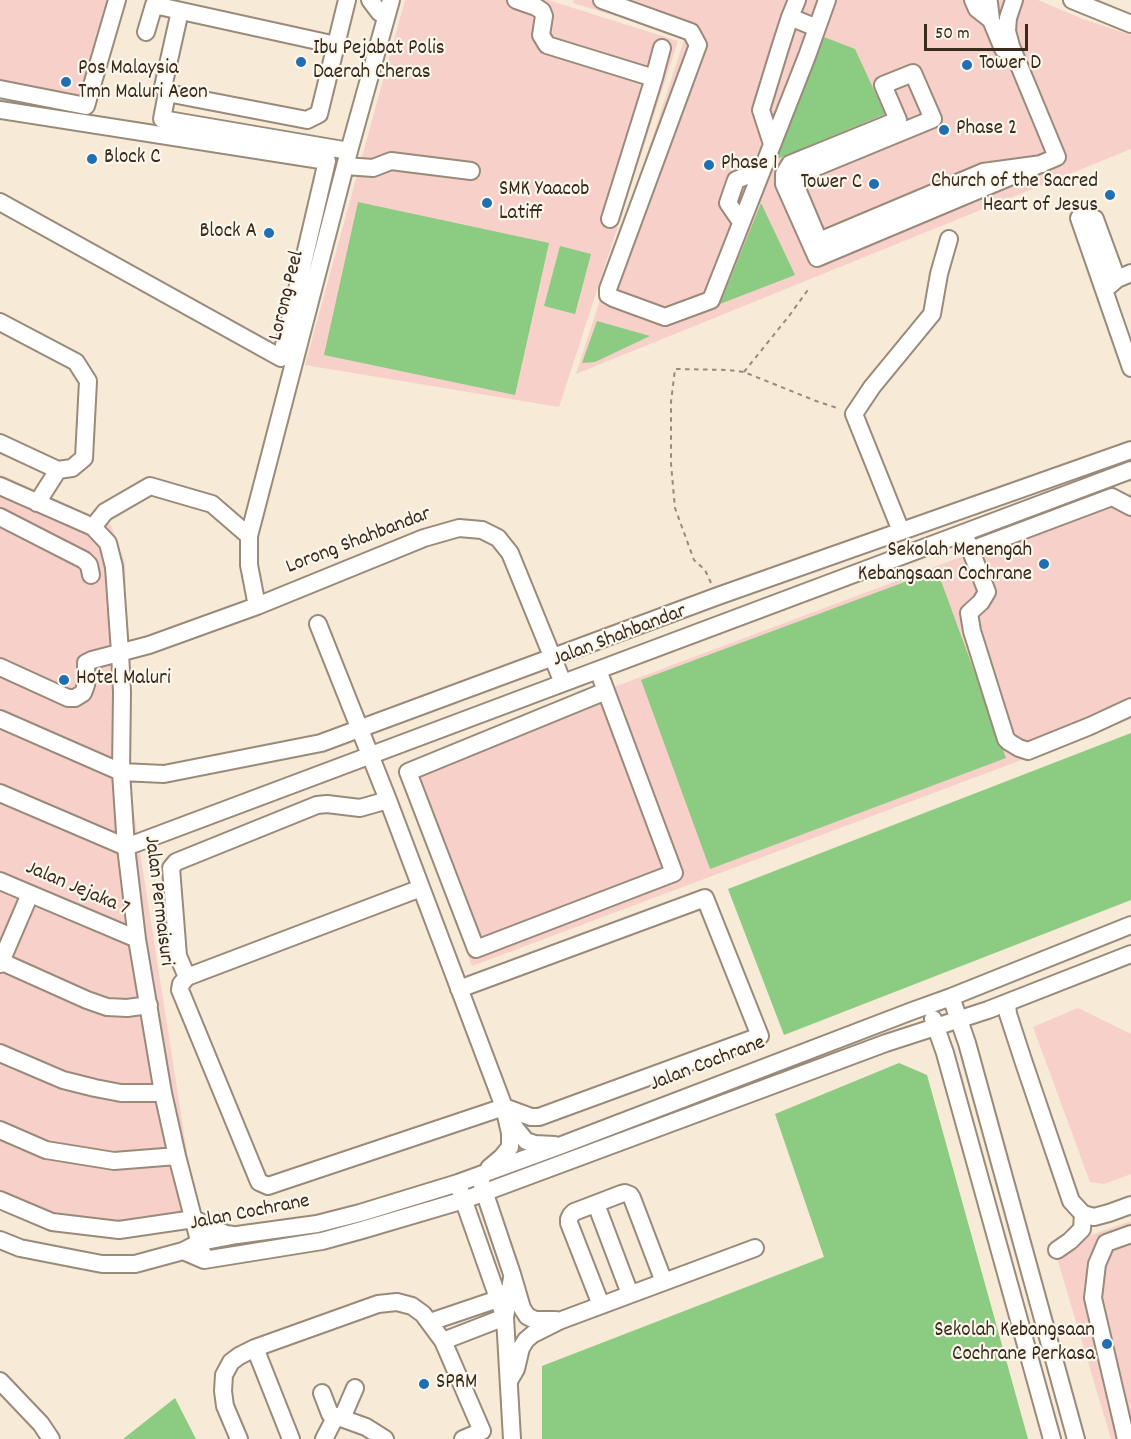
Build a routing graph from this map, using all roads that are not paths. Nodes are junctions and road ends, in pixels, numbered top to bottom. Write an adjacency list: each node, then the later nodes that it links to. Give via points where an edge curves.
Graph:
1 (117, 0): 23 (street, via 86,106)
2 (346, 0): 20 (street)
3 (370, 0): 14 (street)
4 (391, 0): 14 (street, Lorong Peel)
5 (516, 0): 22 (street, via 542,11 541,35 547,45)
6 (602, 0): 26 (street, via 691,32 698,45 608,296 665,316 711,300)
7 (797, 0): 15 (street)
8 (827, 0): 18 (street)
9 (973, 0): 16 (street, via 977,9)
10 (987, 0): 16 (street)
11 (1072, 0): 17 (street)
12 (1013, 2): 28 (street, via 1007,31)
13 (180, 11): 19 (street, via 154,4); 20 (street); 24 (street, via 163,87)
14 (386, 17): 27 (street, Lorong Peel)
15 (790, 17): 18 (street); 26 (street, via 761,110)
16 (991, 20): 28 (street)
17 (1131, 24)
18 (817, 28): 26 (street)
19 (146, 32)
20 (336, 45): 24 (street, via 319,114 311,119)
21 (662, 48): 22 (street)
22 (654, 78): 33 (street)
23 (0, 89)
24 (167, 93): 27 (street, via 162,119)
25 (0, 110): 31 (street, via 327,160)
26 (772, 144)
27 (347, 158): 29 (street, via 373,168 391,161); 32 (street, Lorong Peel)
28 (1050, 160): 28 (street, via 817,258 784,184 790,164 898,120 883,86 913,73 933,119 792,177 819,241 983,172)
29 (471, 171)
30 (0, 202): 31 (street, via 281,358)
31 (316, 208): 32 (street)
32 (333, 212): 50 (street, Lorong Peel)
33 (610, 219)
34 (949, 239): 48 (street, via 932,314 854,414)
35 (1124, 276): 36 (street); 36 (street, via 1095,219 1079,218)
36 (1103, 290): 38 (street)
37 (0, 322): 41 (street, via 76,362 88,381 84,458 72,468)
38 (1131, 368)
39 (0, 443): 41 (street)
40 (1131, 450): 48 (street, Jalan Shahbandar)
41 (58, 470): 44 (street)
42 (1131, 470): 49 (street, Jalan Shahbandar)
43 (0, 486): 44 (street)
44 (38, 503): 47 (street)
45 (1131, 507): 51 (street, via 1112,497)
46 (0, 517): 52 (street, via 84,560)
47 (93, 527): 50 (street, via 105,512 150,486 212,504); 55 (street, Jalan Permaisuri, via 108,543 114,567)
48 (901, 531): 56 (street, Jalan Shahbandar)
49 (964, 533): 51 (street); 58 (street, Jalan Shahbandar)
50 (249, 536): 53 (street, Lorong Peel, via 249,565)
51 (971, 550): 61 (street, via 987,592 969,613 972,631 1009,742 1028,750)
52 (91, 575)
53 (257, 606): 55 (street, Lorong Shahbandar); 56 (street, Lorong Shahbandar, via 424,538 459,528 482,530 498,538 510,553)
54 (318, 624): 63 (street)
55 (120, 652): 57 (street, Lorong Shahbandar, via 86,663 86,685 75,698); 65 (street, Jalan Permaisuri)
56 (553, 656): 59 (street, Lorong Shahbandar); 63 (street, Jalan Shahbandar)
57 (0, 668)
58 (598, 670): 59 (street, Jalan Shahbandar); 60 (street)
59 (563, 683): 64 (street, Jalan Shahbandar)
60 (606, 691): 60 (street, via 408,772 476,949 674,873)
61 (1131, 707)
62 (0, 719): 65 (street)
63 (360, 728): 64 (street); 65 (street, Jalan Shahbandar, via 321,743 164,774)
64 (371, 755): 67 (street); 68 (street, Jalan Shahbandar)
65 (121, 772): 68 (street, Jalan Permaisuri)
66 (0, 793): 68 (street)
67 (388, 800): 70 (street); 76 (street, via 360,808 317,805 176,862 171,868 178,956)
68 (126, 847): 73 (street, Jalan Permaisuri)
69 (0, 881): 71 (street, Jalan Jejaka 7)
70 (421, 888): 76 (street); 77 (street)
71 (30, 894): 73 (street, Jalan Jejaka 7); 75 (street)
72 (1131, 925): 78 (street, Jalan Cochrane)
73 (137, 939): 80 (street, Jalan Permaisuri)
74 (1131, 954): 79 (street, Jalan Cochrane)
75 (0, 962): 80 (street, via 107,1007)
76 (187, 977): 86 (street, via 180,990 259,1182 268,1186)
77 (459, 989): 86 (street); 86 (street, via 705,898 760,1036 538,1117)
78 (951, 997): 81 (street, Jalan Cochrane); 82 (street)
79 (1007, 1003): 82 (street, Jalan Cochrane); 97 (street, via 1071,1201)
80 (148, 1005): 85 (street, Jalan Permaisuri)
81 (928, 1005): 83 (street); 88 (street, Jalan Cochrane)
82 (959, 1019): 83 (street, Jalan Cochrane); 130 (street)
83 (936, 1027): 92 (street, Jalan Cochrane); 129 (street)
84 (0, 1053): 85 (street, via 63,1080 95,1088 121,1093)
85 (163, 1093): 89 (street, Jalan Permaisuri)
86 (504, 1107): 88 (street, via 526,1141); 90 (street, via 510,1147)
87 (0, 1130): 89 (street, via 46,1150 114,1161)
88 (562, 1145): 90 (street, Jalan Cochrane)
89 (177, 1156): 98 (street, Jalan Permaisuri)
90 (478, 1176): 91 (street, Jalan Cochrane); 92 (street)
91 (458, 1183): 94 (street); 100 (street, Jalan Cochrane, via 317,1224)
92 (484, 1192): 94 (street, Jalan Cochrane); 107 (street)
93 (0, 1200): 98 (street, via 52,1222 119,1230)
94 (464, 1200): 106 (street, Jalan Cochrane, via 322,1241); 110 (street)
95 (596, 1204): 108 (street, via 621,1194 630,1195); 109 (street); 111 (street, via 574,1212 569,1223)
96 (1131, 1205): 97 (street, via 1094,1217)
97 (1083, 1214): 104 (street, via 1082,1229)
98 (194, 1219): 100 (street); 102 (street, Jalan Permaisuri)
99 (1131, 1234): 131 (street, via 1106,1243 1097,1264 1094,1298)
100 (237, 1235): 102 (street, Jalan Cochrane)
101 (0, 1240): 105 (street, via 20,1248 102,1264 135,1264)
102 (200, 1242): 105 (street, Jalan Cochrane); 106 (street, Jalan Permaisuri)
103 (755, 1248): 108 (street)
104 (1057, 1250)
105 (183, 1251): 106 (street, Jalan Cochrane)
106 (204, 1260)
107 (512, 1274): 112 (street); 113 (street, via 527,1316)
108 (664, 1282): 109 (street)
109 (630, 1294): 111 (street)
110 (498, 1299): 112 (street); 114 (street)
111 (601, 1305): 113 (street)
112 (504, 1317): 115 (street); 118 (street)
113 (559, 1321): 118 (street, via 526,1340)
114 (430, 1322): 115 (street); 116 (street, via 412,1306 397,1302 378,1304)
115 (443, 1341): 127 (street, via 482,1431)
116 (255, 1348): 123 (street, via 231,1362 224,1375 225,1406); 124 (street)
117 (0, 1381): 122 (street)
118 (509, 1381): 128 (street)
119 (355, 1388): 121 (street)
120 (322, 1393): 121 (street, via 330,1414)
121 (339, 1417): 125 (street); 126 (street)
122 (51, 1439)
123 (238, 1439)
124 (291, 1439)
125 (324, 1439)
126 (384, 1439)
127 (463, 1439)
128 (512, 1439)
129 (1052, 1439)
130 (1076, 1439)
131 (1126, 1439)

